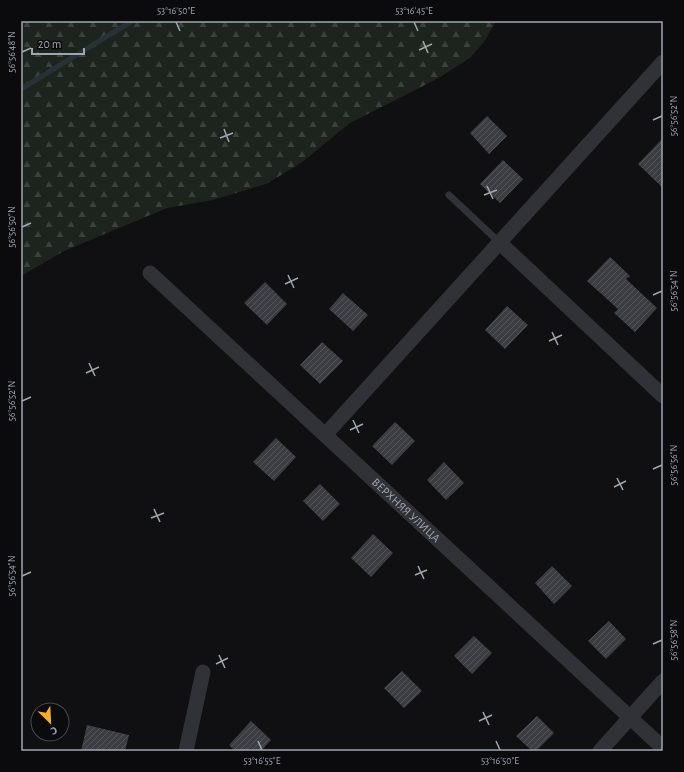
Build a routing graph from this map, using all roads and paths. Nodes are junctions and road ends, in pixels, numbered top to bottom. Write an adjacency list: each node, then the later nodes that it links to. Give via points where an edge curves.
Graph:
1 (663, 62): 3 (street)
2 (449, 195): 3 (lane)
3 (499, 242): 5 (street); 6 (street)
4 (150, 273): 6 (street, ВЕРХНЯЯ УЛИЦА)
5 (663, 396)
6 (325, 435): 9 (street, ВЕРХНЯЯ УЛИЦА)
7 (203, 672): 11 (street)
8 (663, 681): 9 (street)
9 (629, 717): 10 (street, ВЕРХНЯЯ УЛИЦА); 12 (street)
10 (663, 748)
11 (186, 751)
12 (600, 751)

